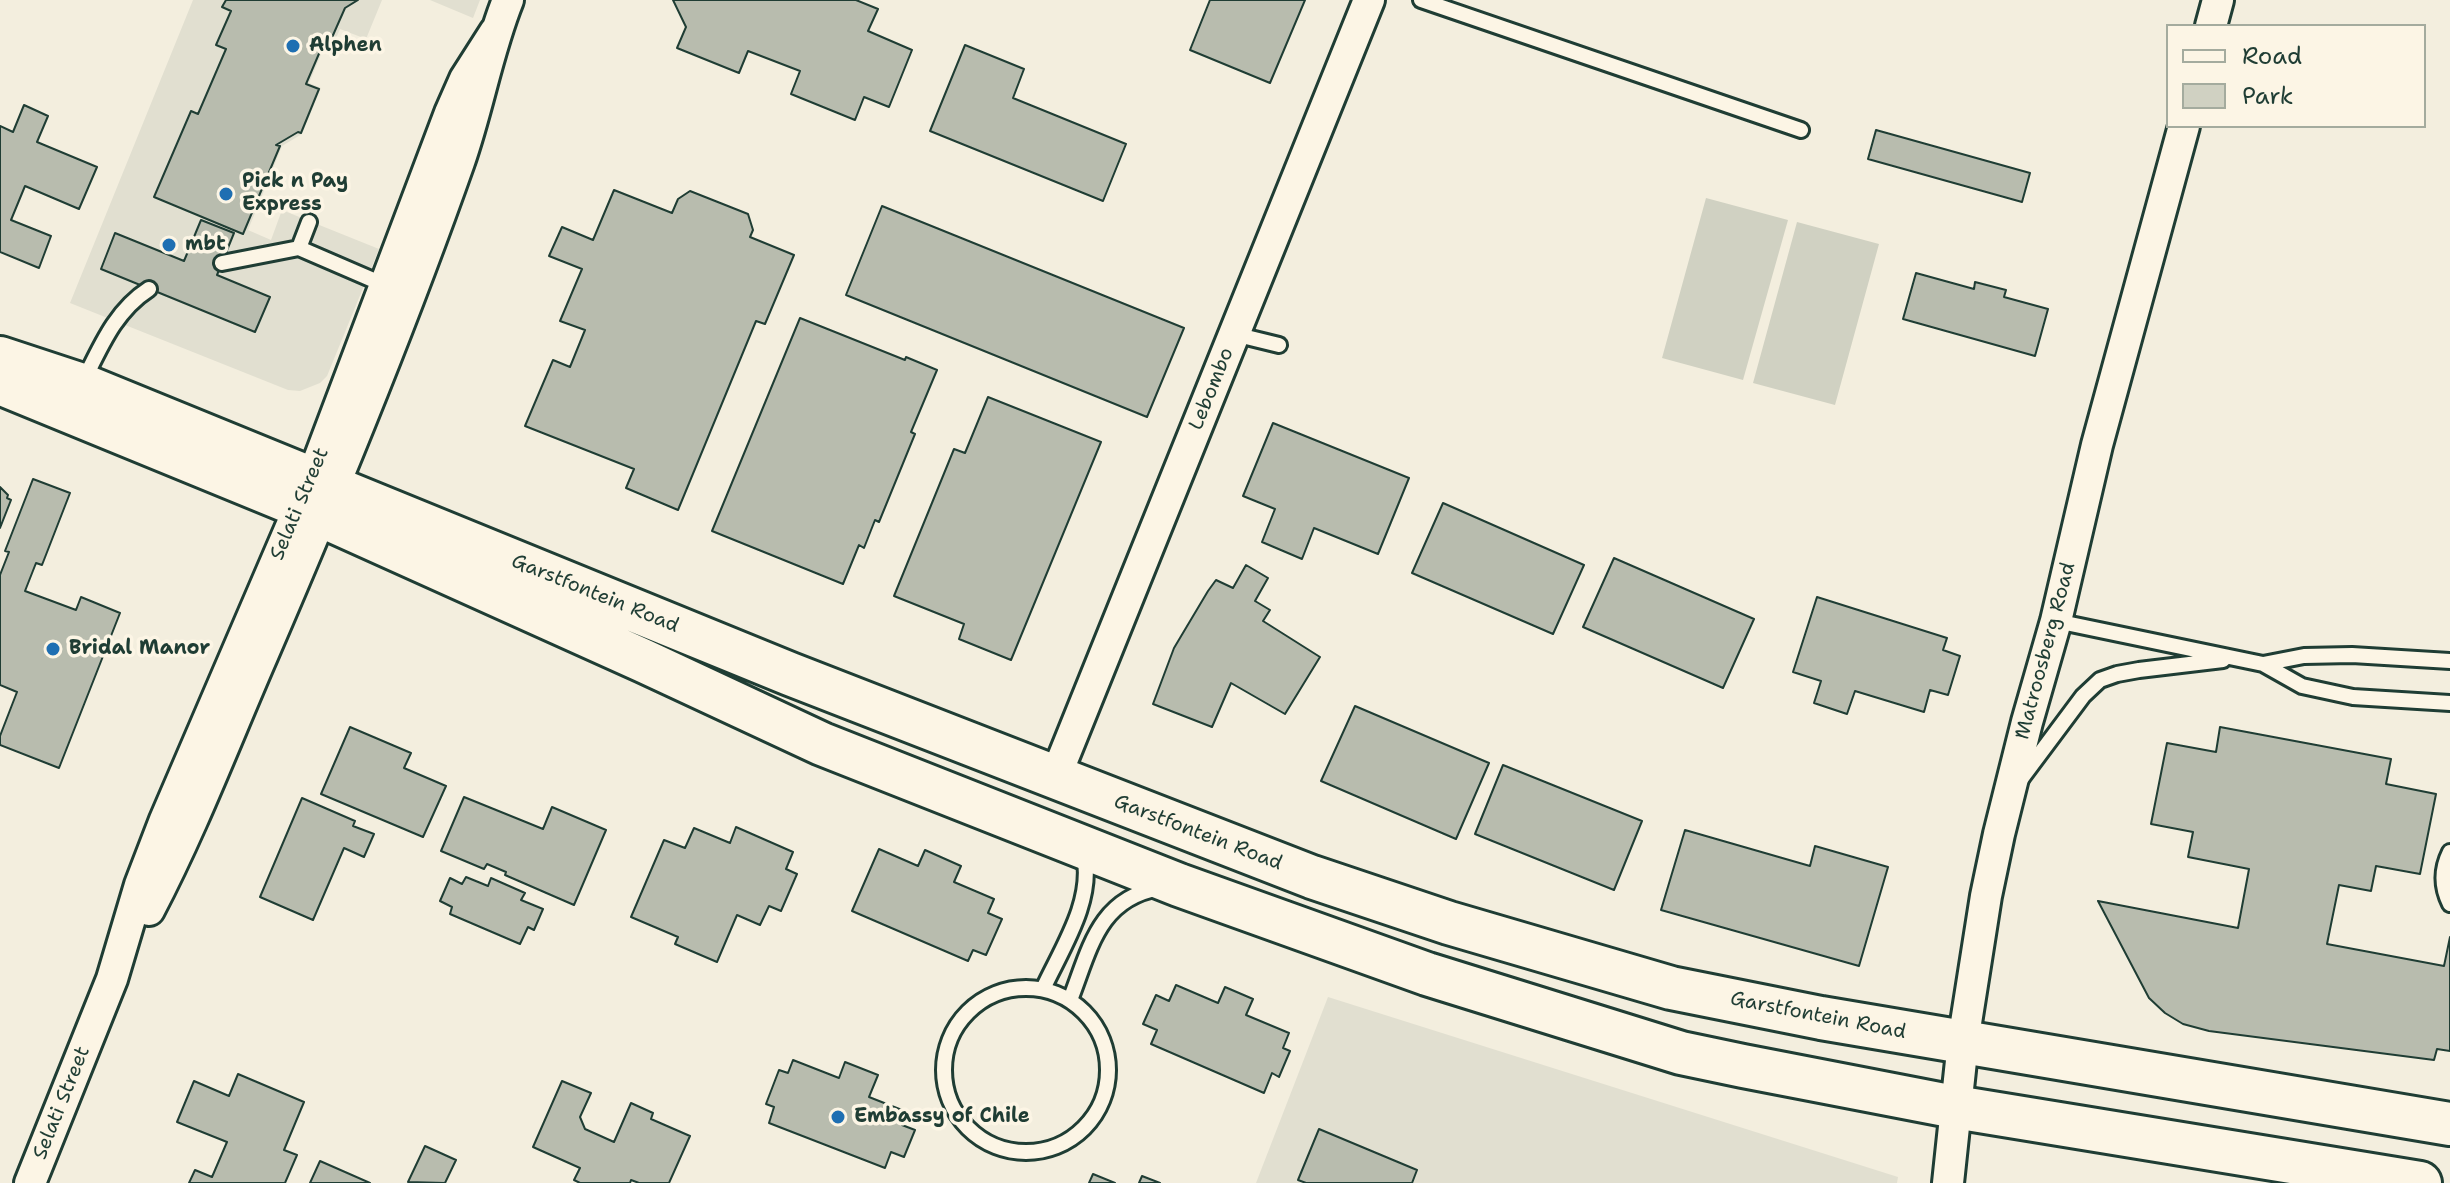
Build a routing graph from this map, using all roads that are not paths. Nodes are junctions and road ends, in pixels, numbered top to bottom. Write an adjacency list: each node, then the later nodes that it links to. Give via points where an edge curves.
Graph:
1 (508, 0): 12 (street, Selati Street, via 467,136)
2 (1369, 0): 13 (street, Lebombo)
3 (1421, 0): 7 (lane)
4 (2218, 0): 5 (street)
5 (2212, 24)
6 (2183, 128): 20 (street, Matroosberg Road, via 2097,445)
7 (1801, 130)
8 (309, 222): 9 (lane)
9 (299, 248): 10 (lane); 12 (lane)
10 (222, 263)
11 (149, 289): 18 (lane, via 112,325)
12 (398, 290): 19 (street, Selati Street)
13 (1234, 334): 14 (lane); 25 (street, Lebombo)
14 (1279, 345)
15 (0, 358): 18 (main road, Garstfontein Road)
16 (0, 383): 18 (main road, Garstfontein Road)
17 (0, 395): 18 (lane)
18 (70, 396): 19 (main road, Garstfontein Road)
19 (316, 497): 25 (main road, Garstfontein Road); 27 (main road, Garstfontein Road, via 822,744); 36 (street, Selati Street, via 291,591 167,873 112,979)
20 (2056, 621): 21 (lane); 26 (street, Matroosberg Road)
21 (2235, 658): 23 (lane); 26 (lane, via 2100,680)
22 (2450, 661): 23 (lane, via 2352,655)
23 (2263, 664): 24 (lane, via 2302,686 2353,697)
24 (2450, 703)
25 (1055, 778): 33 (main road, Garstfontein Road, via 1312,877 1671,988)
26 (2009, 795): 33 (street, Matroosberg Road, via 1986,896)
27 (1082, 847): 29 (main road, Garstfontein Road); 31 (lane, via 1084,897)
28 (2450, 852): 30 (lane, via 2442,879)
29 (1179, 885): 32 (lane, via 1130,896 1107,916); 34 (main road, Garstfontein Road, via 1427,974 1681,1053)
30 (2450, 904)
31 (1043, 989): 32 (lane); 32 (lane, via 1018,987 994,993 973,1006 946,1046 946,1094 957,1116 995,1147 1043,1151 1086,1127 1100,1107 1108,1084 1102,1036)
32 (1070, 1000)
33 (1963, 1042): 34 (street, Matroosberg Road); 35 (main road, Garstfontein Road)
34 (1955, 1107): 37 (street, Matroosberg Road); 38 (main road, Garstfontein Road)
35 (2450, 1124)
36 (30, 1183)
37 (1948, 1183)
38 (2420, 1183)

